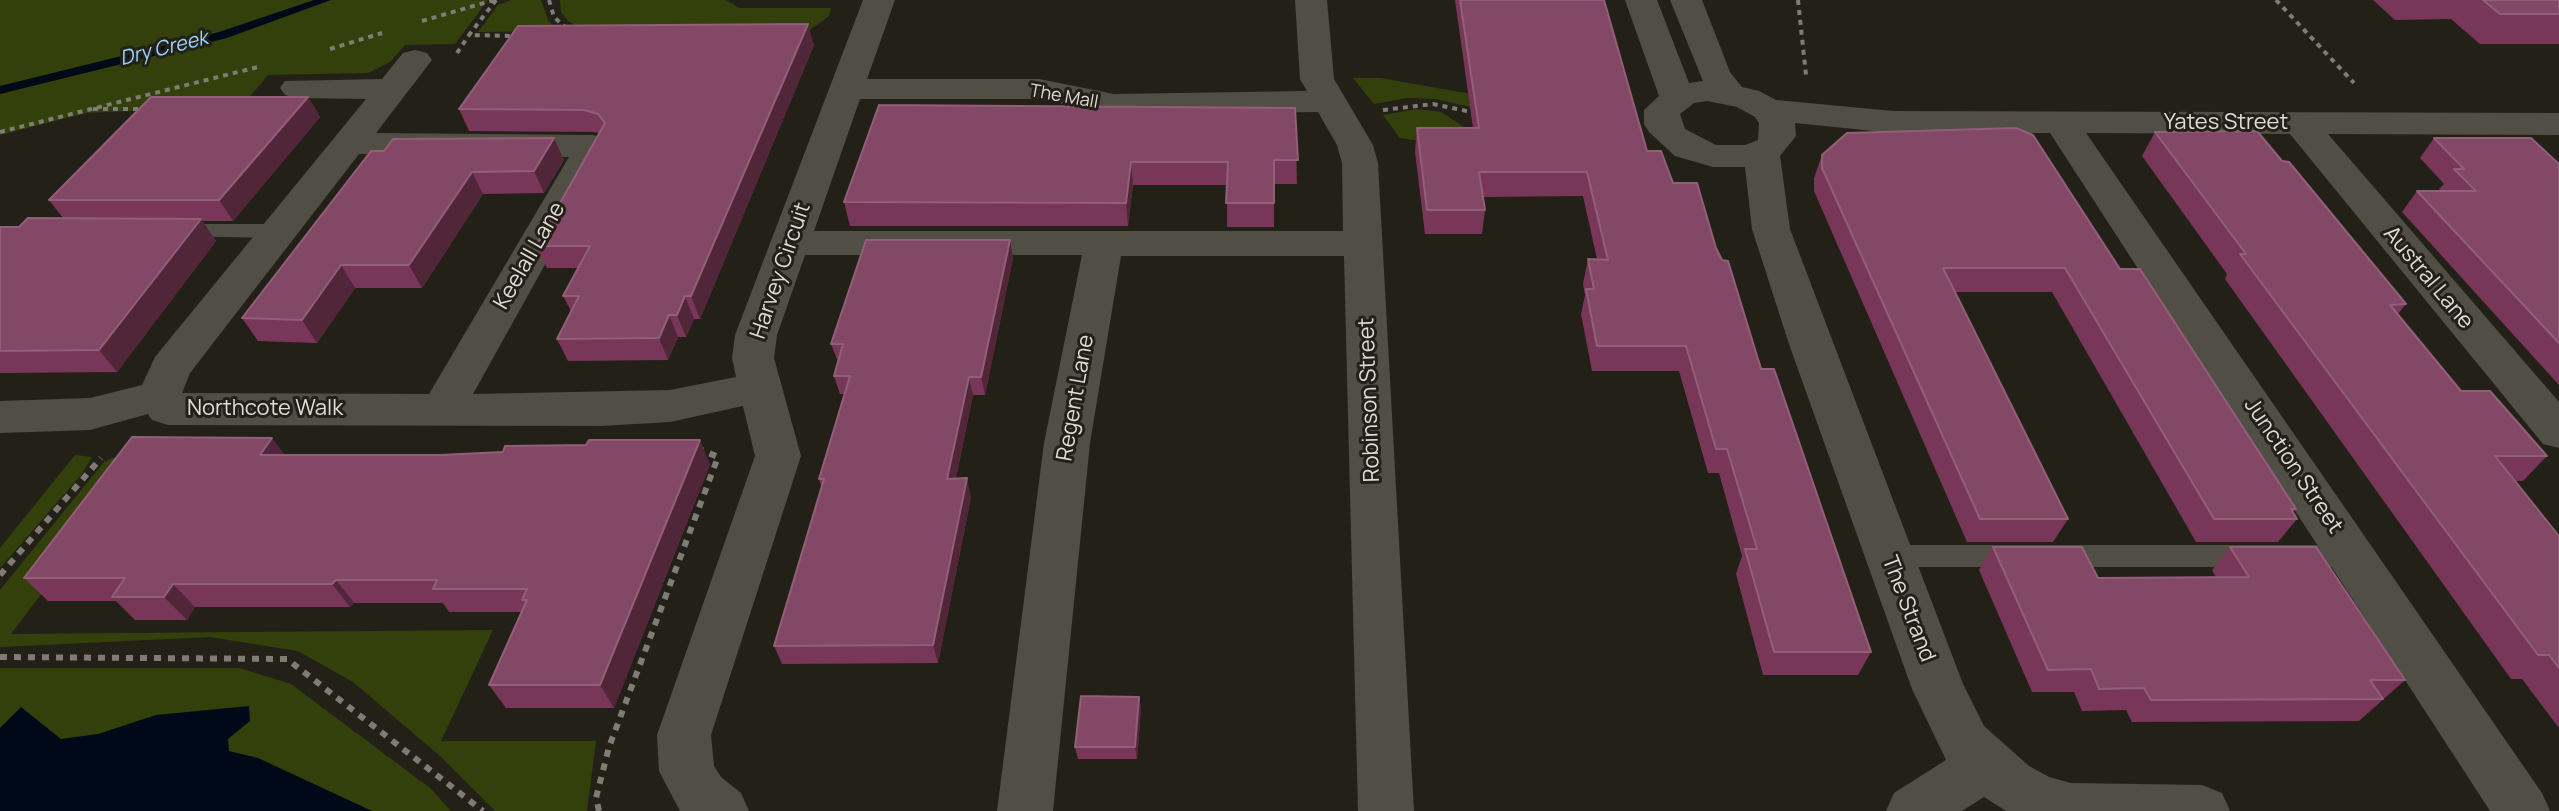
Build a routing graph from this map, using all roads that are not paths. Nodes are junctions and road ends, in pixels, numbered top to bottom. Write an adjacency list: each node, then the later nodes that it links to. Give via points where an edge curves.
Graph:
1 (879, 0): 6 (street, Harvey Circuit)
2 (1311, 0): 9 (street, Robinson Street, via 1313,65)
3 (1641, 0): 8 (street)
4 (1686, 0): 7 (street, via 1714,73)
5 (297, 88): 14 (street, Northcote Walk, via 399,60)
6 (846, 89): 9 (street, The Mall, via 1039,89 1114,104); 20 (street, Harvey Circuit)
7 (1729, 93): 8 (street); 13 (street)
8 (1677, 97): 15 (street, via 1662,110 1662,124 1688,148)
9 (1334, 111): 22 (street, Robinson Street, via 1360,163)
10 (2061, 122): 11 (street, Yates Street); 13 (street, Yates Street, via 1893,122); 29 (street, Junction Street)
11 (2300, 123): 12 (street, Yates Street); 27 (street, Austral Lane)
12 (2542, 124): 16 (street)
13 (1768, 133): 15 (street, Yates Street, via 1734,157); 17 (street, The Strand)
14 (350, 143): 19 (street, Northcote Walk); 25 (street, Keelall Lane, via 593,146)
15 (1713, 156): 17 (street, The Strand)
16 (2559, 156)
17 (1771, 229): 28 (street, The Strand)
18 (155, 231): 19 (lane)
19 (279, 231): 24 (street, Northcote Walk, via 170,368)
20 (789, 243): 21 (street); 23 (street, Harvey Circuit, via 756,335 753,358)
21 (1104, 243): 22 (street); 32 (street, Regent Lane, via 1067,443)
22 (1363, 244): 33 (street, Robinson Street)
23 (761, 387): 25 (street, Northcote Walk, via 635,409); 31 (street, Harvey Circuit, via 778,456 684,735 687,771 701,795)
24 (159, 396): 25 (street, Northcote Walk, via 168,409); 26 (street, via 90,414)
25 (442, 410)
26 (0, 417)
27 (2559, 432)
28 (1888, 556): 29 (lane); 30 (street, The Strand, via 1938,689 1965,743)
29 (2353, 556): 36 (street, Junction Street)
30 (1986, 765): 34 (street); 35 (street, The Strand, via 2037,799 2071,809)
31 (721, 811)
32 (1025, 811)
33 (1386, 811)
34 (1914, 811)
35 (2202, 811)
36 (2522, 811)

